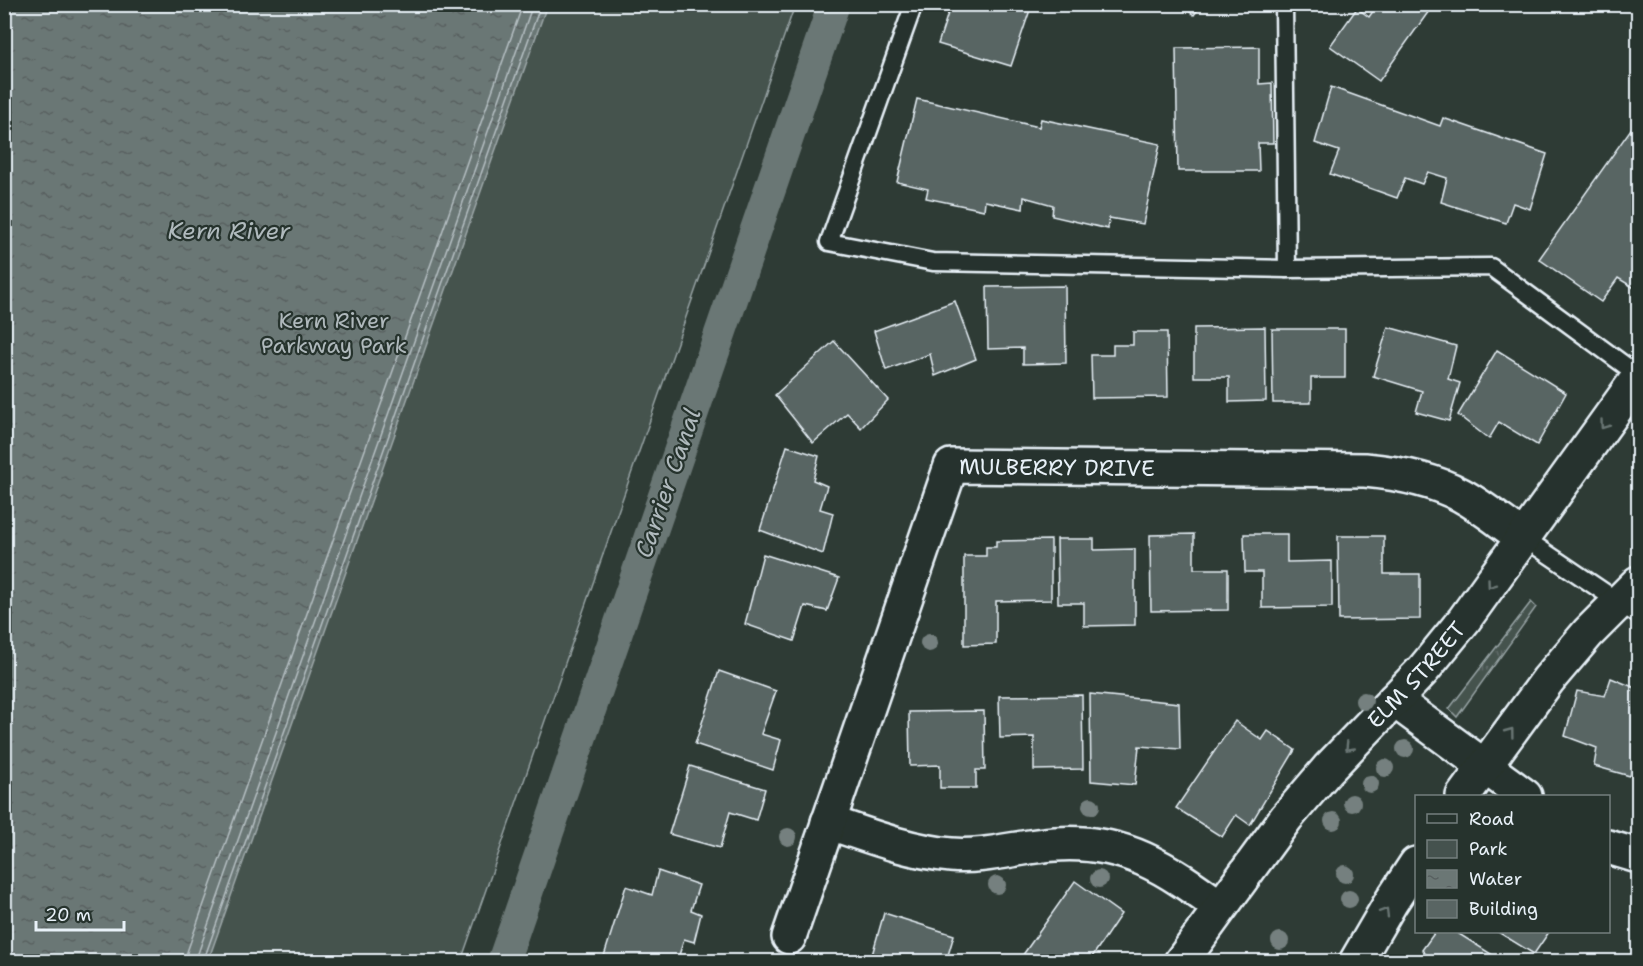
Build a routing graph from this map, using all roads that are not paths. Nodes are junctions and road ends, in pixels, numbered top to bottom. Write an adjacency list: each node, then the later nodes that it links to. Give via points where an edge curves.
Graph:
1 (914, 4): 3 (lane, via 829,242 933,261)
2 (1284, 4): 3 (lane)
3 (1287, 269): 4 (lane, via 1491,267)
4 (1638, 376): 5 (street, ELM STREET, one-way to 5)
5 (1524, 538): 6 (lane); 7 (street, ELM STREET, one-way to 7, via 1464,620); 11 (street, MULBERRY DRIVE, via 1462,495 1429,481 1390,472 951,466)
6 (1632, 600): 8 (street, one-way to 6, via 1588,633)
7 (1394, 700): 8 (street); 15 (street, ELM STREET, one-way to 15, via 1286,818)
8 (1484, 767): 9 (street); 10 (street)
9 (1464, 795)
10 (1524, 795)
11 (828, 822): 15 (street, via 911,850 953,855 999,854 1053,844 1089,844 1121,850 1180,878); 16 (street, MULBERRY DRIVE)
12 (1610, 848): 13 (street)
13 (1638, 856)
14 (1415, 866): 18 (street, one-way to 14)
15 (1220, 907): 17 (street, ELM STREET)
16 (789, 937)
17 (1181, 962)
18 (1356, 962)

